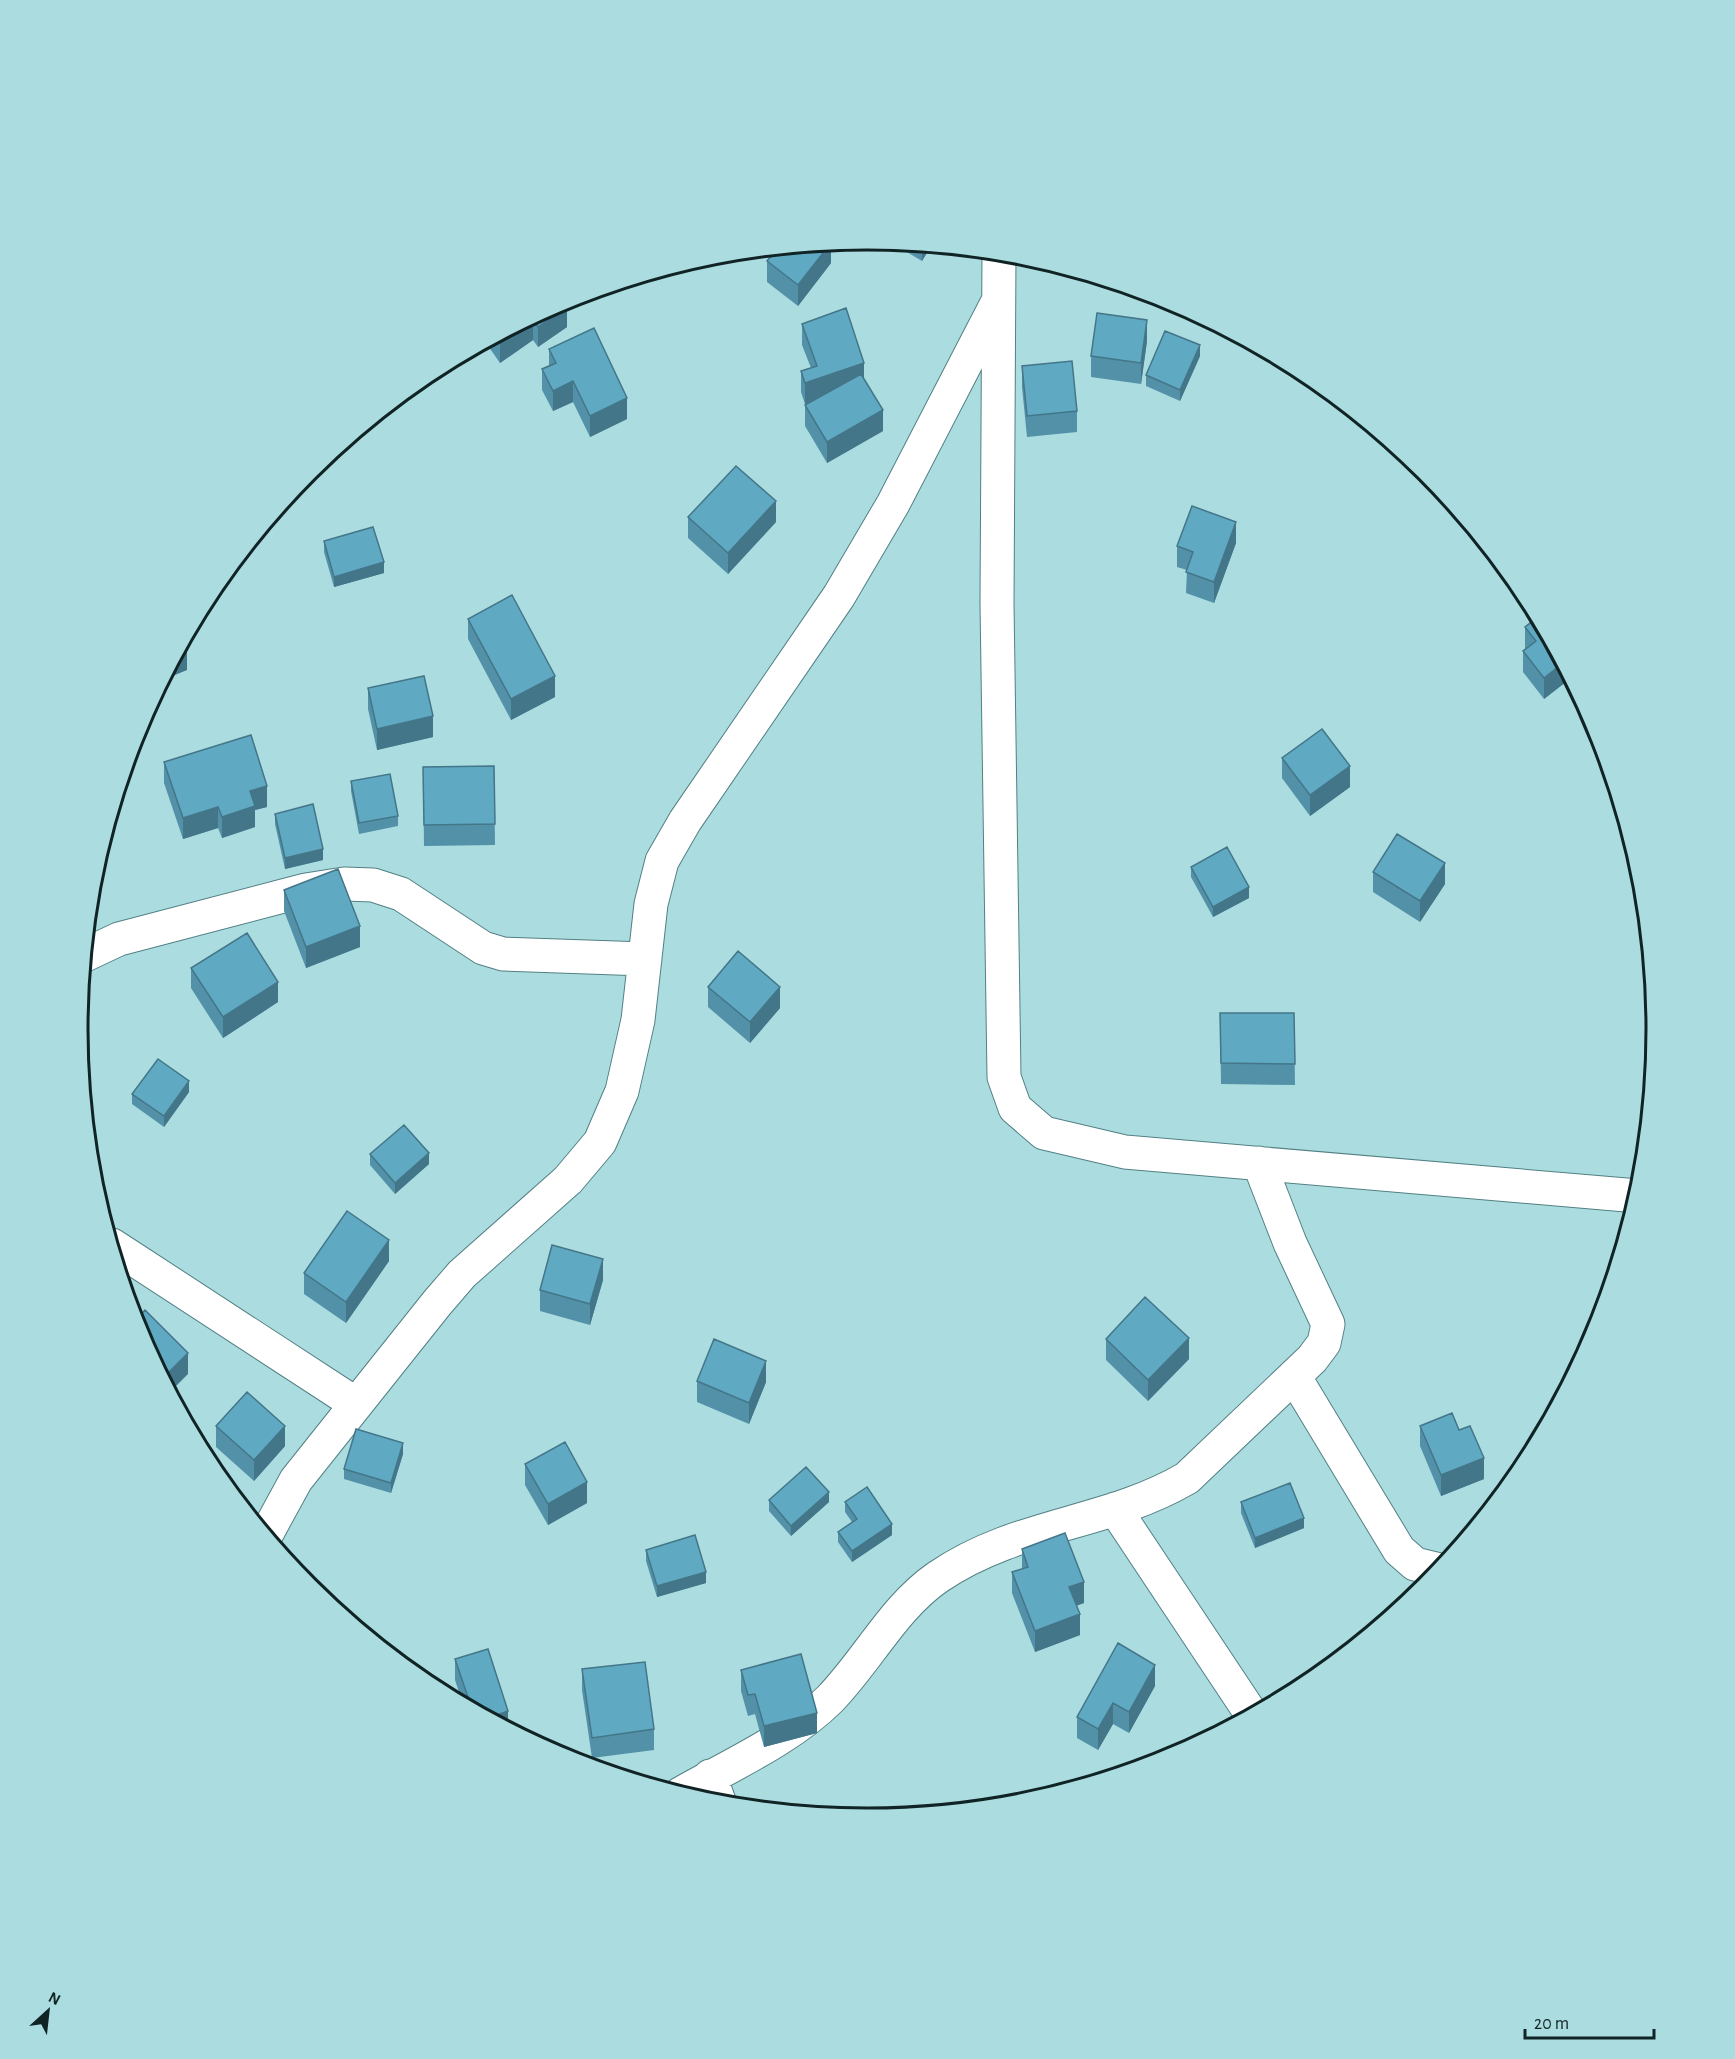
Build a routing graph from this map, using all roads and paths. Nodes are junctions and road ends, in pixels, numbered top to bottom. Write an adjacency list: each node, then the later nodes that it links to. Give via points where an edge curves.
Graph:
1 (999, 262): 2 (street)
2 (1000, 298): 4 (street, via 893,504 839,596 685,821 662,861 651,904); 5 (street, via 997,603 1004,1077 1015,1108 1044,1133 1125,1152)
3 (93, 951): 4 (street, via 119,939 306,890 344,884 373,885 401,894 483,948 503,954)
4 (645, 959): 9 (street, via 638,1020 622,1091 600,1142 568,1180 462,1274)
5 (1259, 1163): 6 (street); 8 (street, via 1290,1243 1328,1323 1324,1343)
6 (1629, 1195)
7 (121, 1251): 9 (street)
8 (1294, 1376): 10 (street, via 1186,1478 1162,1493); 12 (street, via 1399,1550 1415,1564)
9 (356, 1404): 11 (street, via 296,1480)
10 (1115, 1509): 13 (street); 14 (street, via 1026,1533 972,1556 937,1578 904,1605 873,1649 828,1700)
11 (270, 1528)
12 (1430, 1568)
13 (1248, 1709)
14 (715, 1790)

